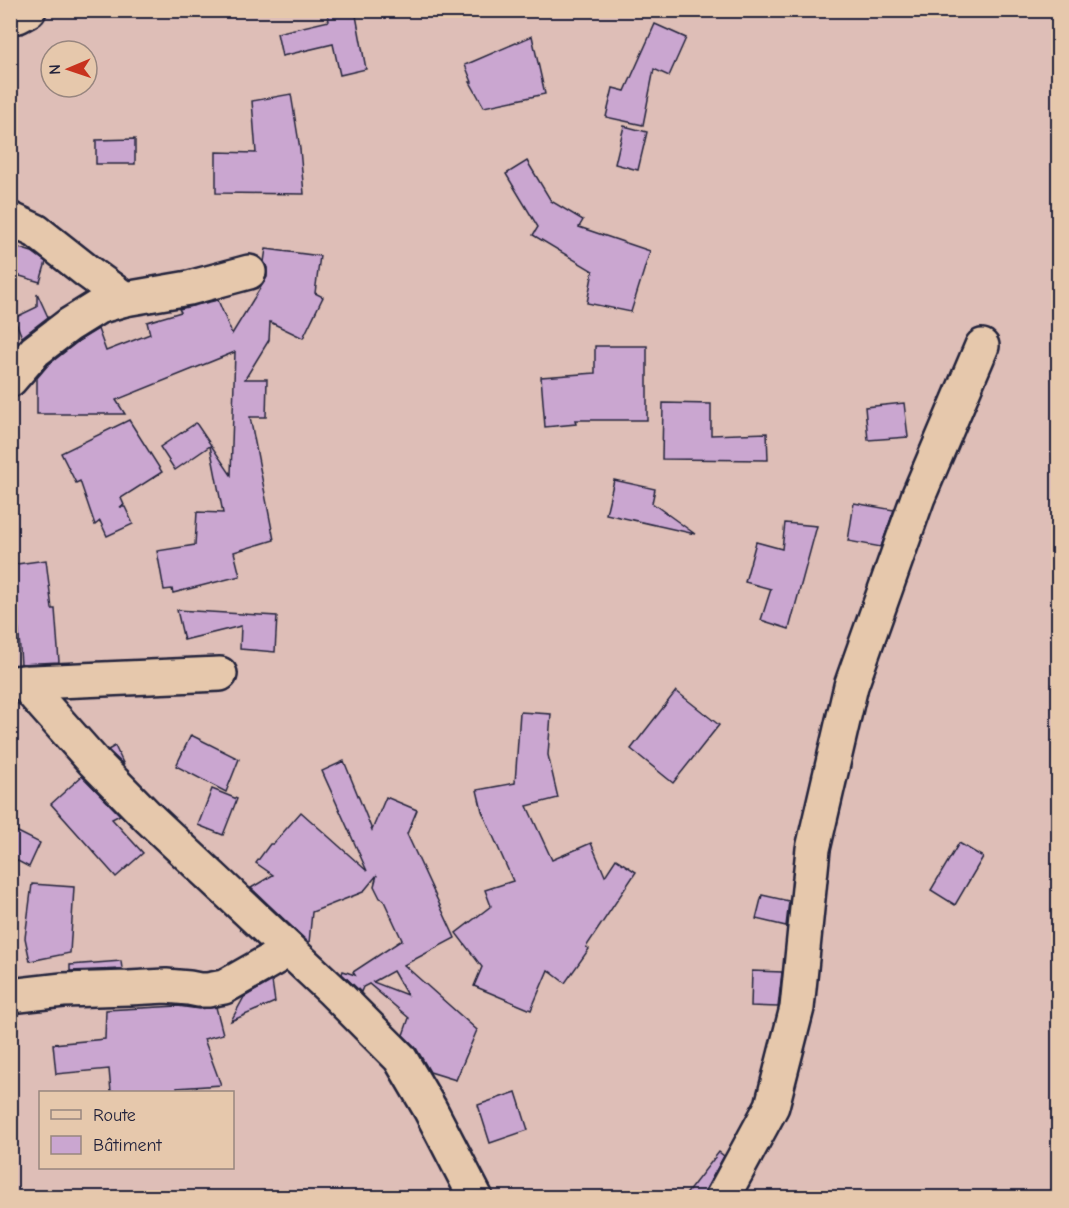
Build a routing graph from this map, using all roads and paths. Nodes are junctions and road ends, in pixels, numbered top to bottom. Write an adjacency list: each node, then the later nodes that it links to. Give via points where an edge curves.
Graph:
1 (10, 219): 3 (street, via 36,231)
2 (249, 272): 3 (street)
3 (125, 299): 5 (street, via 98,307 69,325 35,351)
4 (982, 346): 11 (street, via 918,497 851,686 813,849 797,1008 772,1106)
5 (10, 380)
6 (220, 674): 7 (street)
7 (17, 682): 8 (street, via 150,819)
8 (289, 950): 9 (street, via 224,987 208,990 166,986); 10 (street, via 400,1058)
9 (10, 996)
10 (476, 1197)
11 (722, 1197)

